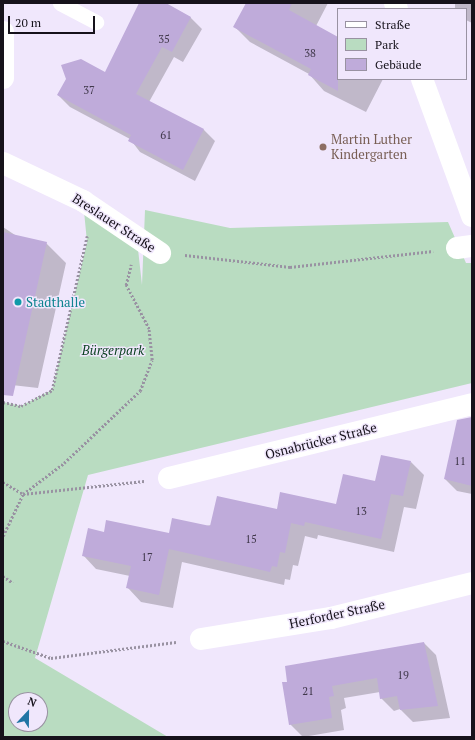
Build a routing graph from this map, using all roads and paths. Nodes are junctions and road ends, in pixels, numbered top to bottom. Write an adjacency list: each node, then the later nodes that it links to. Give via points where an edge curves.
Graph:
1 (60, 3): 2 (lane)
2 (96, 22)
3 (3, 32): 4 (street)
4 (3, 78)
5 (422, 80): 8 (street)
6 (3, 163): 7 (street, Breslauer Straße)
7 (84, 201): 9 (street, Breslauer Straße); 12 (path, via 87,242 52,390 21,406)
8 (472, 216)
9 (137, 240): 11 (street, Breslauer Straße); 16 (path, via 126,285 149,330 152,360 140,391 76,452)
10 (464, 247): 11 (path, via 290,267)
11 (160, 253)
12 (3, 402)
13 (472, 404): 14 (street, Osnabrücker Straße)
14 (169, 478): 16 (path)
15 (3, 482): 16 (path)
16 (23, 494): 17 (path)
17 (3, 536)
18 (3, 576): 19 (path)
19 (14, 582)
20 (472, 583): 21 (street, Herforder Straße, via 330,618)
21 (202, 639): 22 (path, via 52,658)
22 (3, 641)

